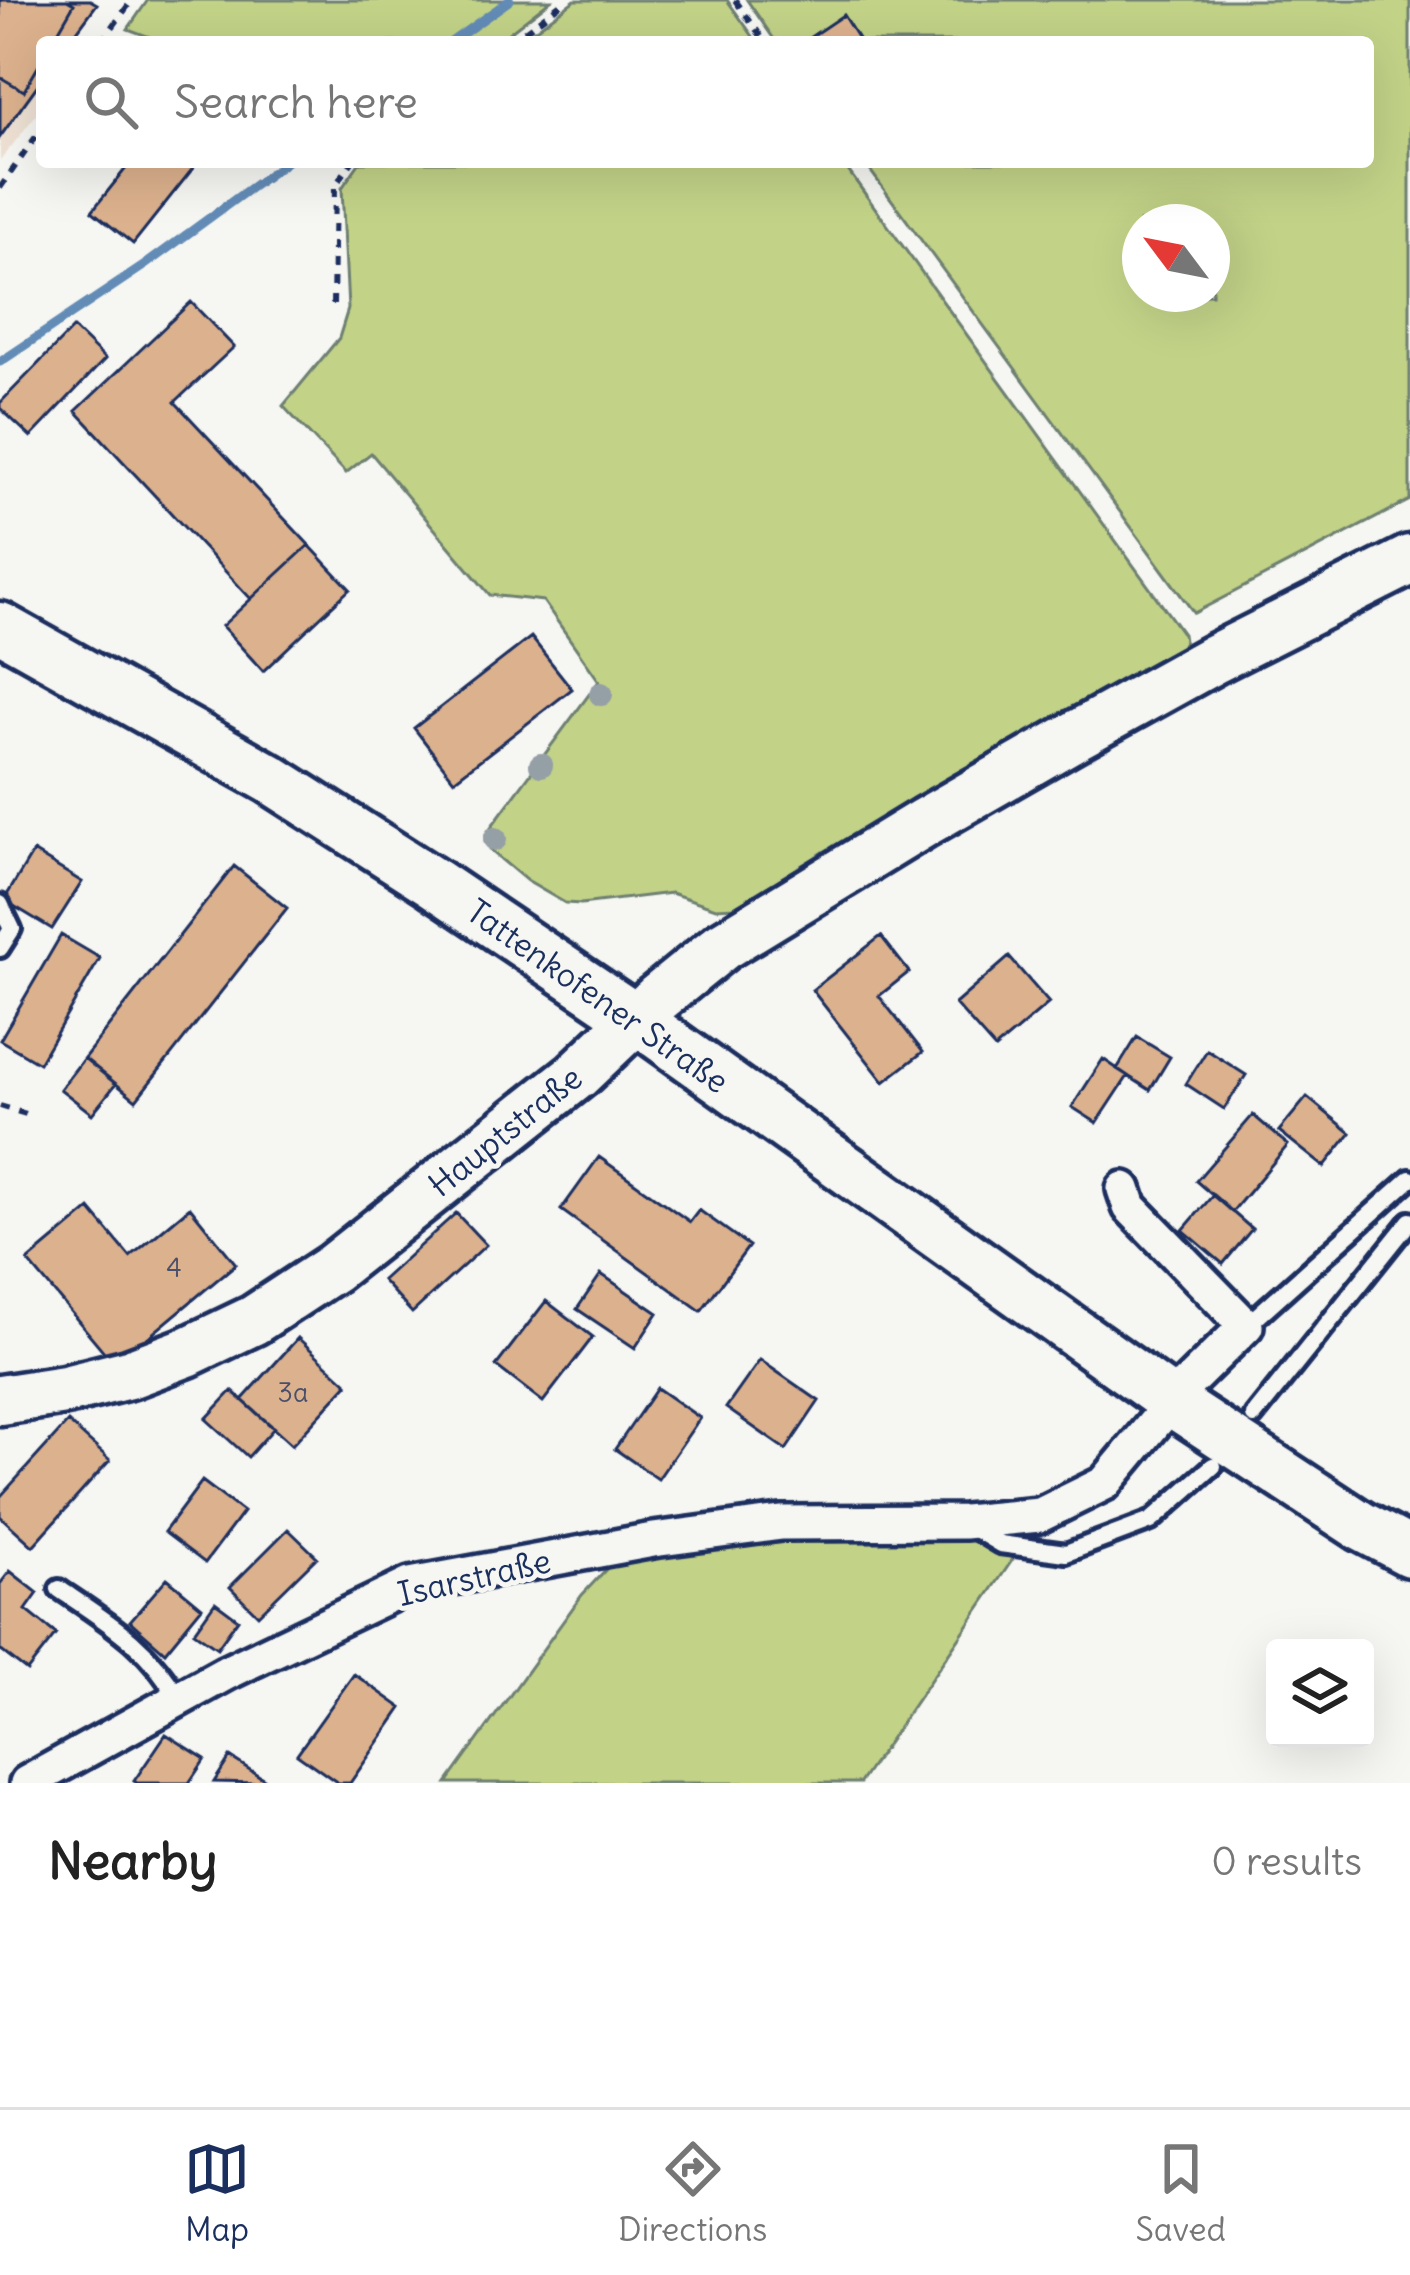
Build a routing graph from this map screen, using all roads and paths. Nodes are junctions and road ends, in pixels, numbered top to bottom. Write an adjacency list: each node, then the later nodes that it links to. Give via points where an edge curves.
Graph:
1 (566, 0): 5 (path)
2 (735, 0): 6 (path)
3 (127, 2): 4 (path)
4 (106, 36)
5 (518, 36)
6 (760, 36)
7 (36, 137): 9 (path)
8 (348, 168): 10 (path, via 335,186)
9 (0, 188)
10 (333, 305)
11 (1410, 560): 15 (main road, Hauptstraße, via 976,793 722,946)
12 (0, 627): 15 (main road, Tattenkofener Straße, via 271,779)
13 (0, 904): 14 (lane, via 11,928)
14 (0, 947)
15 (636, 1019): 22 (main road, Hauptstraße, via 333,1268 254,1320 129,1374); 23 (main road, Tattenkofener Straße)
16 (0, 1106): 17 (path)
17 (26, 1114)
18 (1410, 1179): 21 (lane)
19 (1124, 1189): 21 (street, via 1130,1207)
20 (1410, 1221): 24 (lane)
21 (1246, 1325): 23 (street)
22 (0, 1400)
23 (1172, 1402): 26 (street, Isarstraße, via 1105,1483 1040,1515); 27 (main road, Tattenkofener Straße)
24 (1253, 1416)
25 (1213, 1466): 26 (lane, Isarstraße, via 1151,1520 1066,1553 1000,1544)
26 (964, 1522): 29 (street, Isarstraße, via 782,1523 410,1585)
27 (1410, 1552)
28 (59, 1589): 29 (lane, via 120,1629 163,1670)
29 (179, 1700): 30 (street, Isarstraße)
30 (27, 1783)

